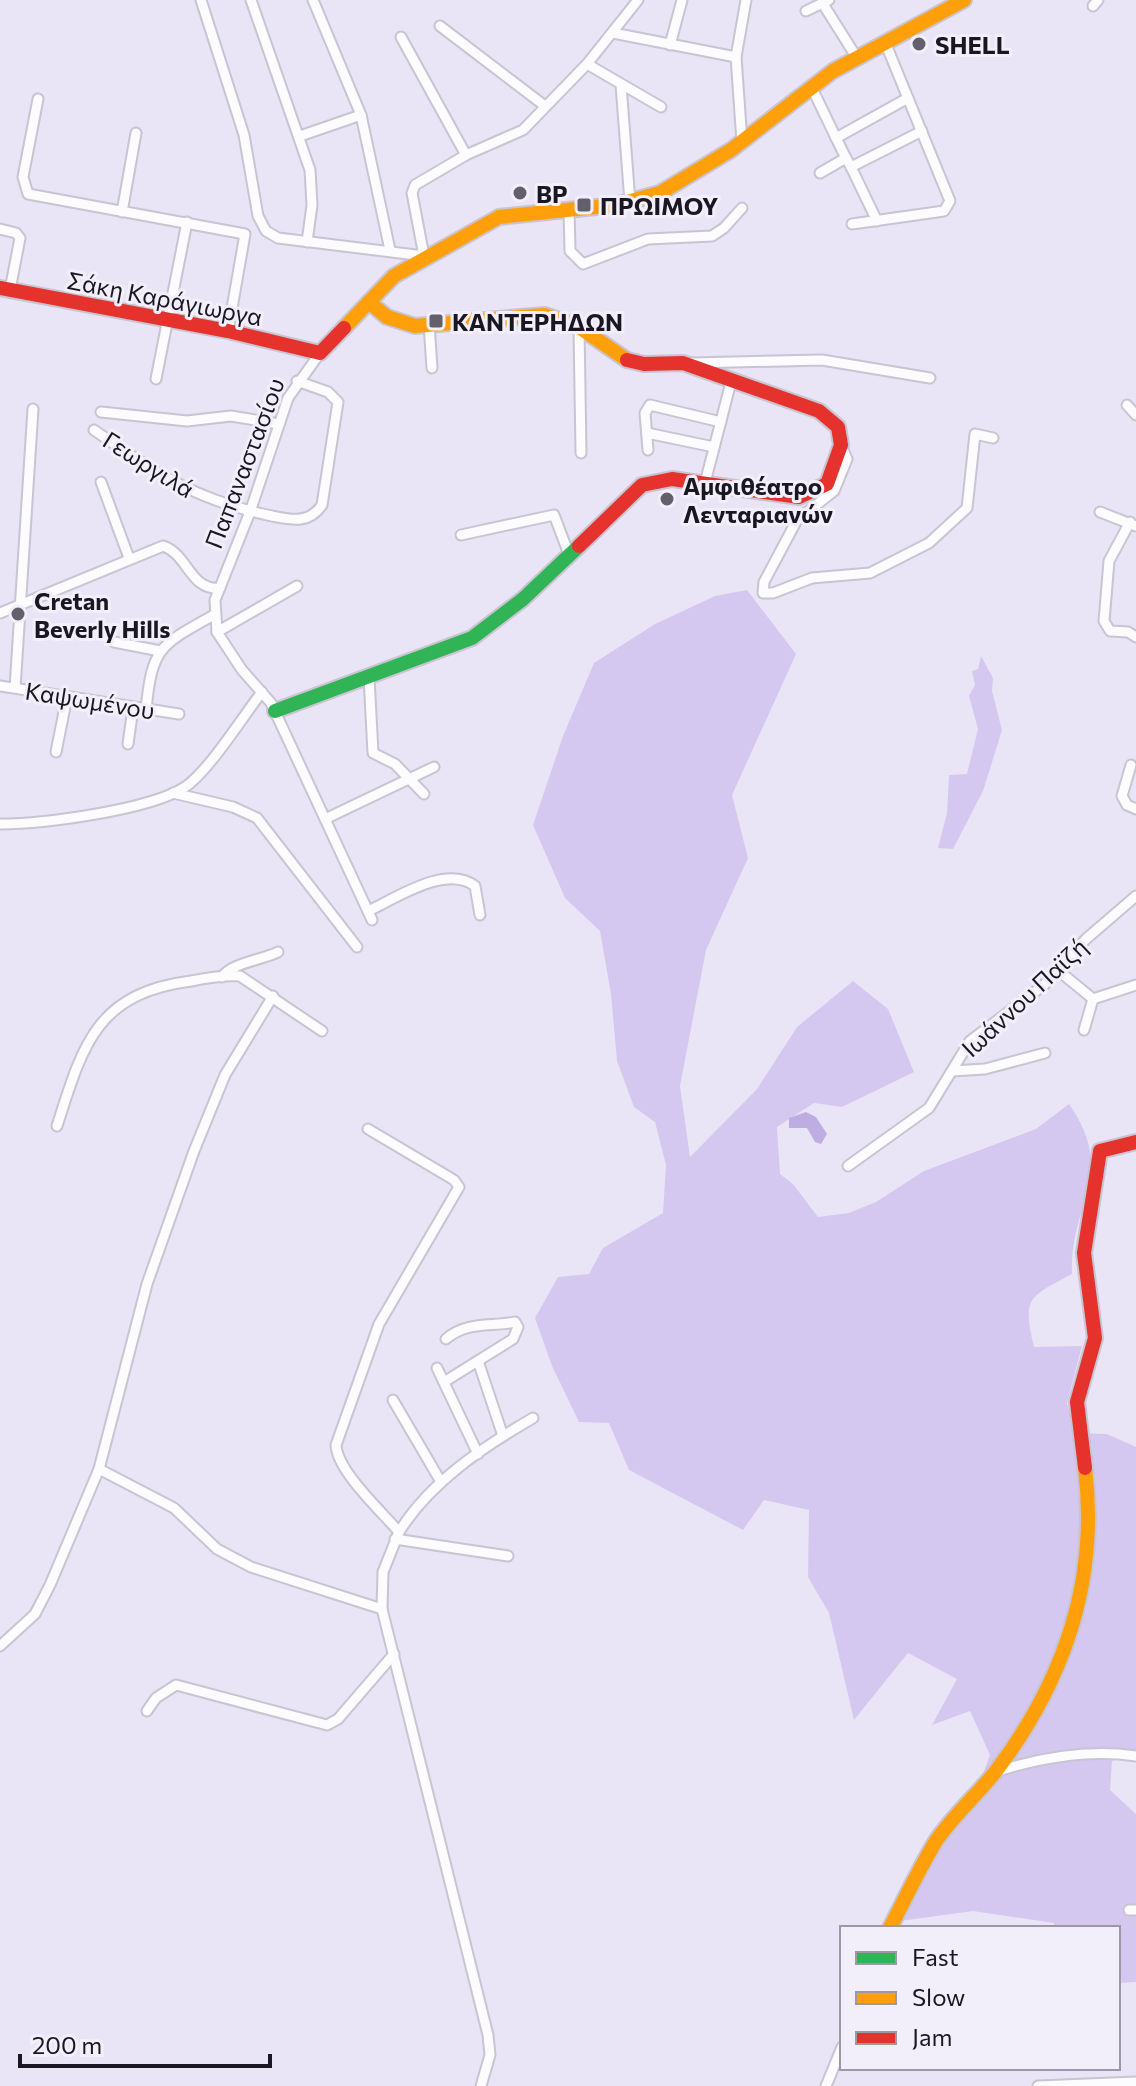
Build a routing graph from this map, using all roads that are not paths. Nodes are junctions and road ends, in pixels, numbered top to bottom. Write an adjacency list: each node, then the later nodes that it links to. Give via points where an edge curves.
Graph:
1 (201, 0): 41 (street, via 240,120 261,225 278,238)
2 (251, 0): 27 (street)
3 (313, 0): 24 (street)
4 (638, 0): 11 (street)
5 (682, 0): 14 (street)
6 (746, 0): 15 (street)
7 (964, 0): 13 (street, Παπαναστασίου)
8 (826, 2): 9 (street); 16 (street)
9 (806, 11)
10 (440, 26): 22 (street)
11 (613, 33): 14 (street); 17 (street)
12 (401, 37): 30 (street)
13 (885, 42): 16 (street, Παπαναστασίου); 20 (street)
14 (670, 45): 15 (street)
15 (736, 57): 29 (street)
16 (857, 58): 19 (street, Παπαναστασίου)
17 (587, 64): 18 (street); 22 (street)
18 (621, 85): 23 (street); 33 (street)
19 (811, 86): 28 (street); 29 (street, Παπαναστασίου)
20 (908, 98): 25 (street); 28 (street)
21 (38, 99): 36 (street, via 24,189 36,197)
22 (545, 106): 30 (street, via 515,135)
23 (661, 107)
24 (361, 115): 27 (street); 42 (street)
25 (922, 131): 31 (street); 37 (street, via 949,195 949,207)
26 (136, 133): 36 (street)
27 (300, 136): 41 (street, via 312,194)
28 (836, 138): 31 (street)
29 (742, 142): 33 (street, Παπαναστασίου, via 680,183)
30 (466, 155): 43 (street, via 413,189)
31 (849, 162): 32 (street); 37 (street)
32 (820, 173)
33 (630, 202): 34 (street, Παπαναστασίου)
34 (569, 208): 35 (street, via 570,251 583,264 648,239 712,236); 43 (street, Παπαναστασίου, via 499,217)
35 (742, 208)
36 (122, 212): 38 (street)
37 (877, 221): 39 (street)
38 (187, 222): 46 (street); 49 (street, via 245,234)
39 (852, 224)
40 (0, 229): 44 (street, via 20,238)
41 (307, 242): 42 (street)
42 (390, 250): 43 (street)
43 (424, 256): 45 (street, Παπαναστασίου)
44 (5, 289): 46 (street, Σάκη Καράγιωργα)
45 (369, 302): 47 (street, via 400,323); 50 (street, Παπαναστασίου)
46 (169, 320): 49 (street, Σάκη Καράγιωργα); 54 (street)
47 (429, 324): 48 (street, via 545,315); 52 (street)
48 (579, 327): 51 (street, via 627,360); 69 (street)
49 (228, 331): 50 (street, Σάκη Καράγιωργα)
50 (320, 353): 55 (street, Παπαναστασίου)
51 (683, 363): 53 (street, via 822,360); 56 (street)
52 (432, 368)
53 (930, 378)
54 (156, 379)
55 (297, 381): 62 (street, Παπαναστασίου); 72 (street, Γεωργιλά, via 328,392 338,402 322,505 302,520)
56 (731, 382): 61 (street); 66 (street, via 819,411 838,427)
57 (1127, 405): 60 (street)
58 (33, 409): 80 (street)
59 (101, 412): 62 (street, via 187,421 231,416)
60 (1136, 415)
61 (721, 422): 64 (street, via 650,405 645,413); 67 (street)
62 (279, 424): 72 (street, Παπαναστασίου)
63 (94, 430): 72 (street, Γεωργιλά, via 179,487)
64 (647, 433): 67 (street); 68 (street)
65 (993, 438): 66 (street, via 975,434 967,508 929,543 870,573 812,578 763,593 797,520 838,485 847,459)
66 (841, 445): 71 (street, via 827,484 810,495)
67 (714, 447): 71 (street)
68 (648, 450)
69 (581, 453)
70 (101, 482): 77 (street)
71 (705, 483): 76 (street, via 672,479 642,485)
72 (250, 512): 79 (street, Παπαναστασίου)
73 (1100, 512): 74 (street)
74 (1133, 524): 84 (street, via 1109,561 1105,627)
75 (461, 535): 76 (street, via 554,515)
76 (570, 557): 87 (street, via 472,638)
77 (129, 558): 79 (street, via 158,547 172,549 206,588); 80 (street)
78 (297, 586): 83 (street)
79 (220, 588): 82 (street, Παπαναστασίου)
80 (21, 603): 81 (street); 89 (street)
81 (0, 613)
82 (214, 615): 83 (street, Παπαναστασίου); 86 (street)
83 (217, 632): 90 (street, Παπαναστασίου)
84 (1136, 637)
85 (114, 642): 86 (street)
86 (160, 651): 93 (street, via 150,674)
87 (369, 677): 94 (street); 100 (street, via 373,753 395,764)
88 (0, 686): 89 (street, Καψωμένου)
89 (15, 688): 91 (street, Καψωμένου)
90 (262, 692): 94 (street, Παπαναστασίου); 101 (street, via 194,779)
91 (67, 697): 92 (street, Καψωμένου); 97 (street)
92 (133, 708): 93 (street, Καψωμένου); 96 (street)
93 (146, 710): 95 (street, Καψωμένου)
94 (275, 711): 104 (street, Παπαναστασίου)
95 (179, 714)
96 (128, 744)
97 (56, 752)
98 (1131, 765): 103 (street, via 1122,796)
99 (434, 767): 100 (street)
100 (407, 779): 102 (street); 104 (street)
101 (173, 793): 105 (street, via 55,821); 108 (street, via 257,818)
102 (424, 794)
103 (1136, 809)
104 (325, 819): 107 (street, Παπαναστασίου, via 370,916 427,885 454,879 475,886)
105 (0, 824)
106 (1136, 896): 110 (street, Ιωάννου Παϊζή, via 1086,939)
107 (480, 915)
108 (357, 947)
109 (278, 952): 111 (street, via 232,967)
110 (1059, 971): 114 (street); 118 (street, Ιωάννου Παϊζή, via 977,1035)
111 (222, 977): 113 (street, via 240,976); 119 (street, via 164,984 123,1000 81,1055)
112 (1136, 985): 114 (street)
113 (273, 996): 116 (street); 131 (street, via 225,1075 194,1151 147,1284)
114 (1093, 999): 115 (street)
115 (1084, 1030)
116 (322, 1031)
117 (1045, 1053): 118 (street, via 985,1069)
118 (952, 1071): 122 (street, Ιωάννου Παϊζή, via 924,1113)
119 (57, 1126)
120 (368, 1129): 133 (street, via 459,1187 379,1324 336,1445 339,1460)
121 (1136, 1142): 140 (street, via 1100,1151 1084,1253 1096,1324 1077,1402 1091,1515 1081,1601 1062,1659)
122 (848, 1166)
123 (446, 1339): 124 (street, via 472,1325 515,1322 513,1339)
124 (478, 1361): 126 (street); 129 (street)
125 (437, 1368): 126 (street)
126 (444, 1382): 130 (street)
127 (393, 1400): 132 (street)
128 (533, 1418): 129 (street)
129 (503, 1436): 130 (street)
130 (478, 1454): 132 (street)
131 (99, 1469): 135 (street, via 174,1508 217,1549 251,1567); 136 (street, via 43,1601)
132 (441, 1482): 133 (street, via 413,1509)
133 (397, 1535): 134 (street); 135 (street, via 383,1572)
134 (508, 1556)
135 (382, 1609): 137 (street)
136 (0, 1646)
137 (394, 1654): 138 (street, via 327,1725 176,1685); 144 (street, via 488,2035 490,2055)
138 (147, 1711)
139 (1136, 1756): 140 (street, via 1101,1753)
140 (995, 1772): 141 (street, via 937,1840)
141 (891, 1926)
142 (840, 2052): 145 (street)
143 (1136, 2082): 146 (street)
144 (481, 2086)
145 (826, 2086)
146 (1038, 2086)

